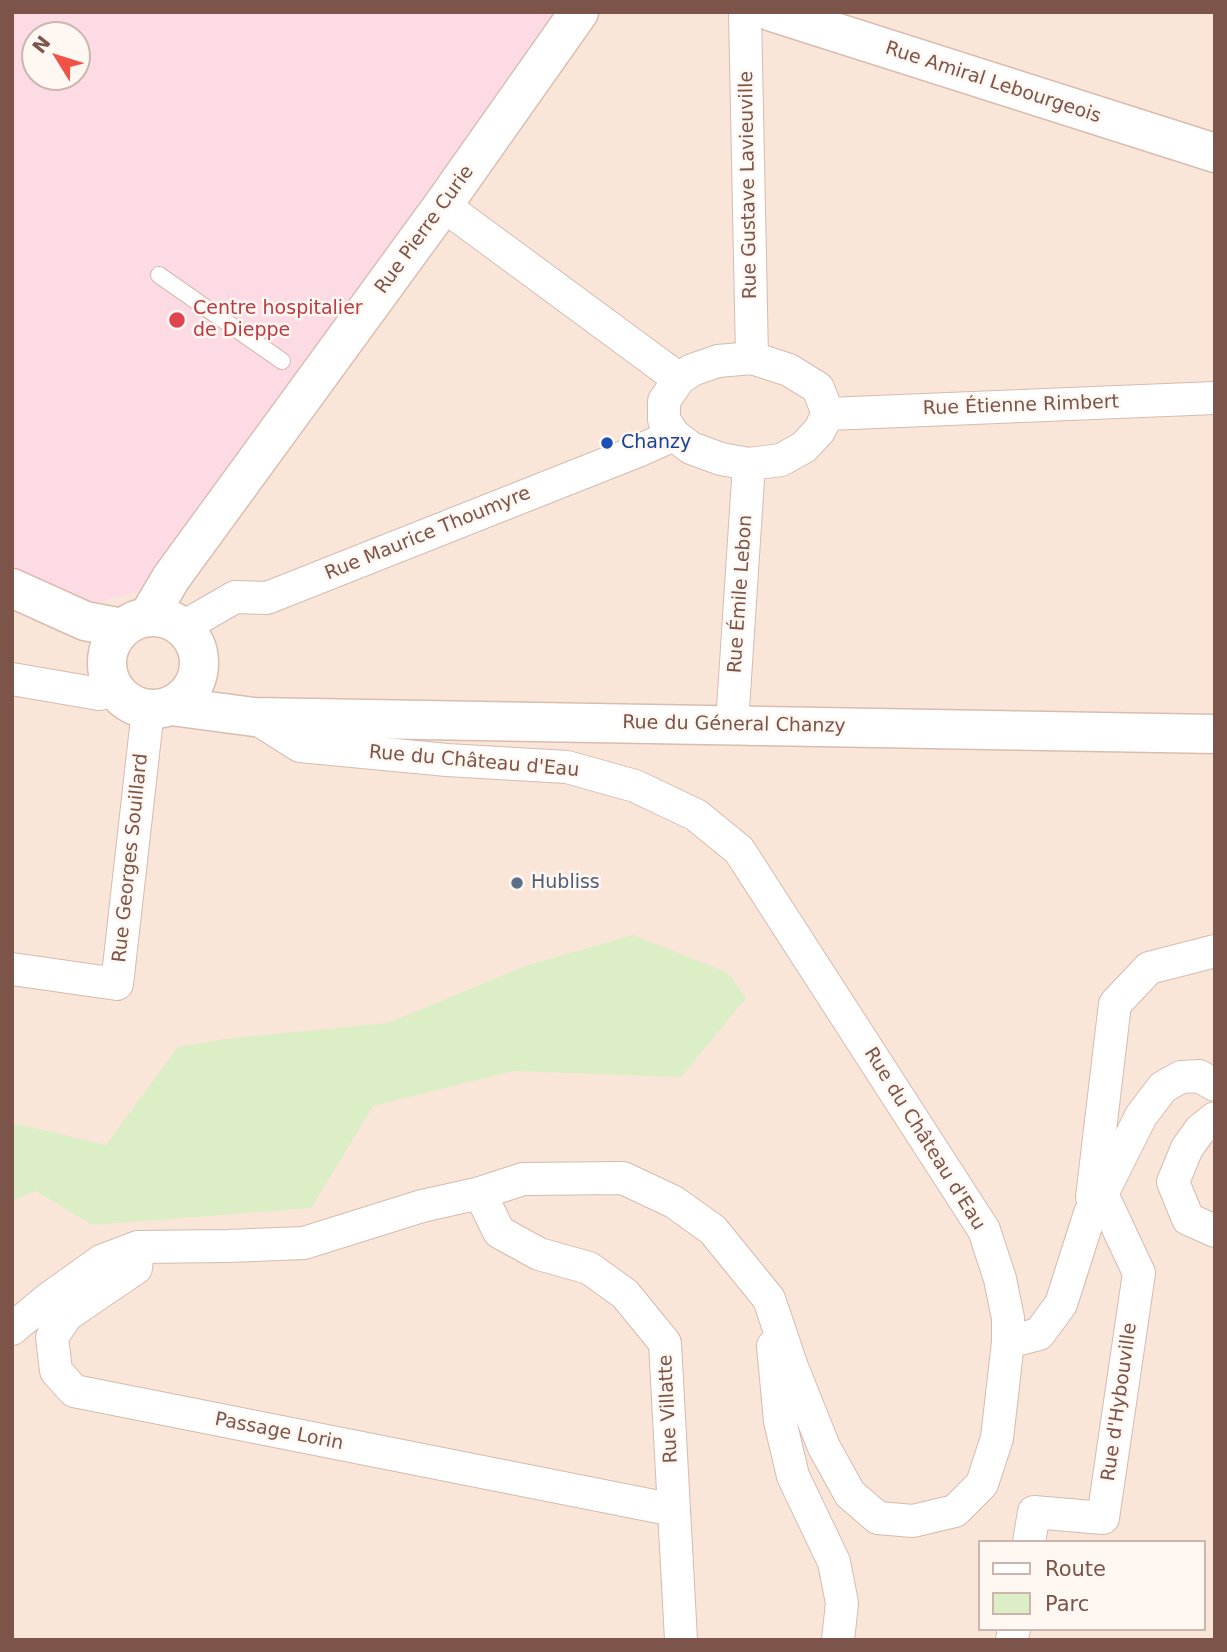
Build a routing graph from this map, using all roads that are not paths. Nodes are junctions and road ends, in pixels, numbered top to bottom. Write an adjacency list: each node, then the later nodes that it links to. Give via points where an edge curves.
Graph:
1 (579, 12): 5 (main road, Rue Pierre Curie)
2 (745, 12): 7 (street, Rue Gustave Lavieuville)
3 (772, 12): 4 (main road, Rue Amiral Lebourgeois)
4 (1215, 153)
5 (443, 205): 9 (street); 16 (main road, Rue Pierre Curie, via 171,578)
6 (159, 275): 8 (lane)
7 (752, 358): 9 (street, via 718,361); 11 (street, via 789,370 818,388)
8 (282, 361)
9 (679, 379): 12 (street, via 664,401 664,420)
10 (1215, 398): 11 (street, Rue Étienne Rimbert)
11 (828, 414): 13 (street, via 804,447 780,460)
12 (674, 435): 13 (street, via 691,448); 16 (street, Rue Maurice Thoumyre, via 267,598 235,597)
13 (750, 464): 21 (street, Rue Émile Lebon)
14 (12, 588): 16 (main road)
15 (12, 604): 16 (main road, via 26,617 69,639)
16 (135, 645): 17 (main road, via 192,638); 18 (street, via 99,694); 19 (main road, via 125,701 136,707)
17 (200, 666): 19 (main road, via 182,700); 20 (main road)
18 (12, 679)
19 (160, 708): 20 (main road, Rue du Géneral Chanzy); 24 (street, Rue Georges Souillard, via 117,984)
20 (254, 717): 21 (main road, Rue du Géneral Chanzy); 33 (street, Rue du Château d'Eau, via 300,746 567,767 635,786 696,815 739,850 984,1230 1000,1279)
21 (732, 724): 22 (main road, Rue du Géneral Chanzy)
22 (1215, 734)
23 (1215, 951): 28 (street, via 1149,968 1115,1004)
24 (12, 969)
25 (1215, 1085): 28 (street, via 1199,1076 1181,1077 1163,1087 1141,1116)
26 (1215, 1118): 29 (street, via 1187,1148 1173,1182 1188,1219)
27 (480, 1193): 30 (street, Rue du Château d'Eau, via 304,1243); 31 (street, Rue du Château d'Eau, via 523,1179 623,1178 674,1202 713,1230); 34 (street, Rue Villatte, via 499,1232 539,1254 589,1268 625,1294 665,1343)
28 (1096, 1203): 33 (street, via 1061,1304 1039,1334); 35 (street, Rue d'Hybouville, via 1139,1273 1102,1518 1034,1512)
29 (1215, 1231)
30 (138, 1247): 32 (street, Rue du Château d'Eau, via 102,1261); 34 (street, Passage Lorin, via 136,1268 66,1315 52,1337 56,1371 74,1391)
31 (769, 1299): 33 (street, Rue du Château d'Eau, via 824,1447 850,1494 878,1518 913,1521 955,1511 982,1484 997,1438); 37 (street, via 780,1421 793,1476 834,1562 842,1602)
32 (12, 1329)
33 (1008, 1342)
34 (674, 1510): 36 (street, Rue Villatte)
35 (1029, 1540)
36 (681, 1640)
37 (838, 1640)

